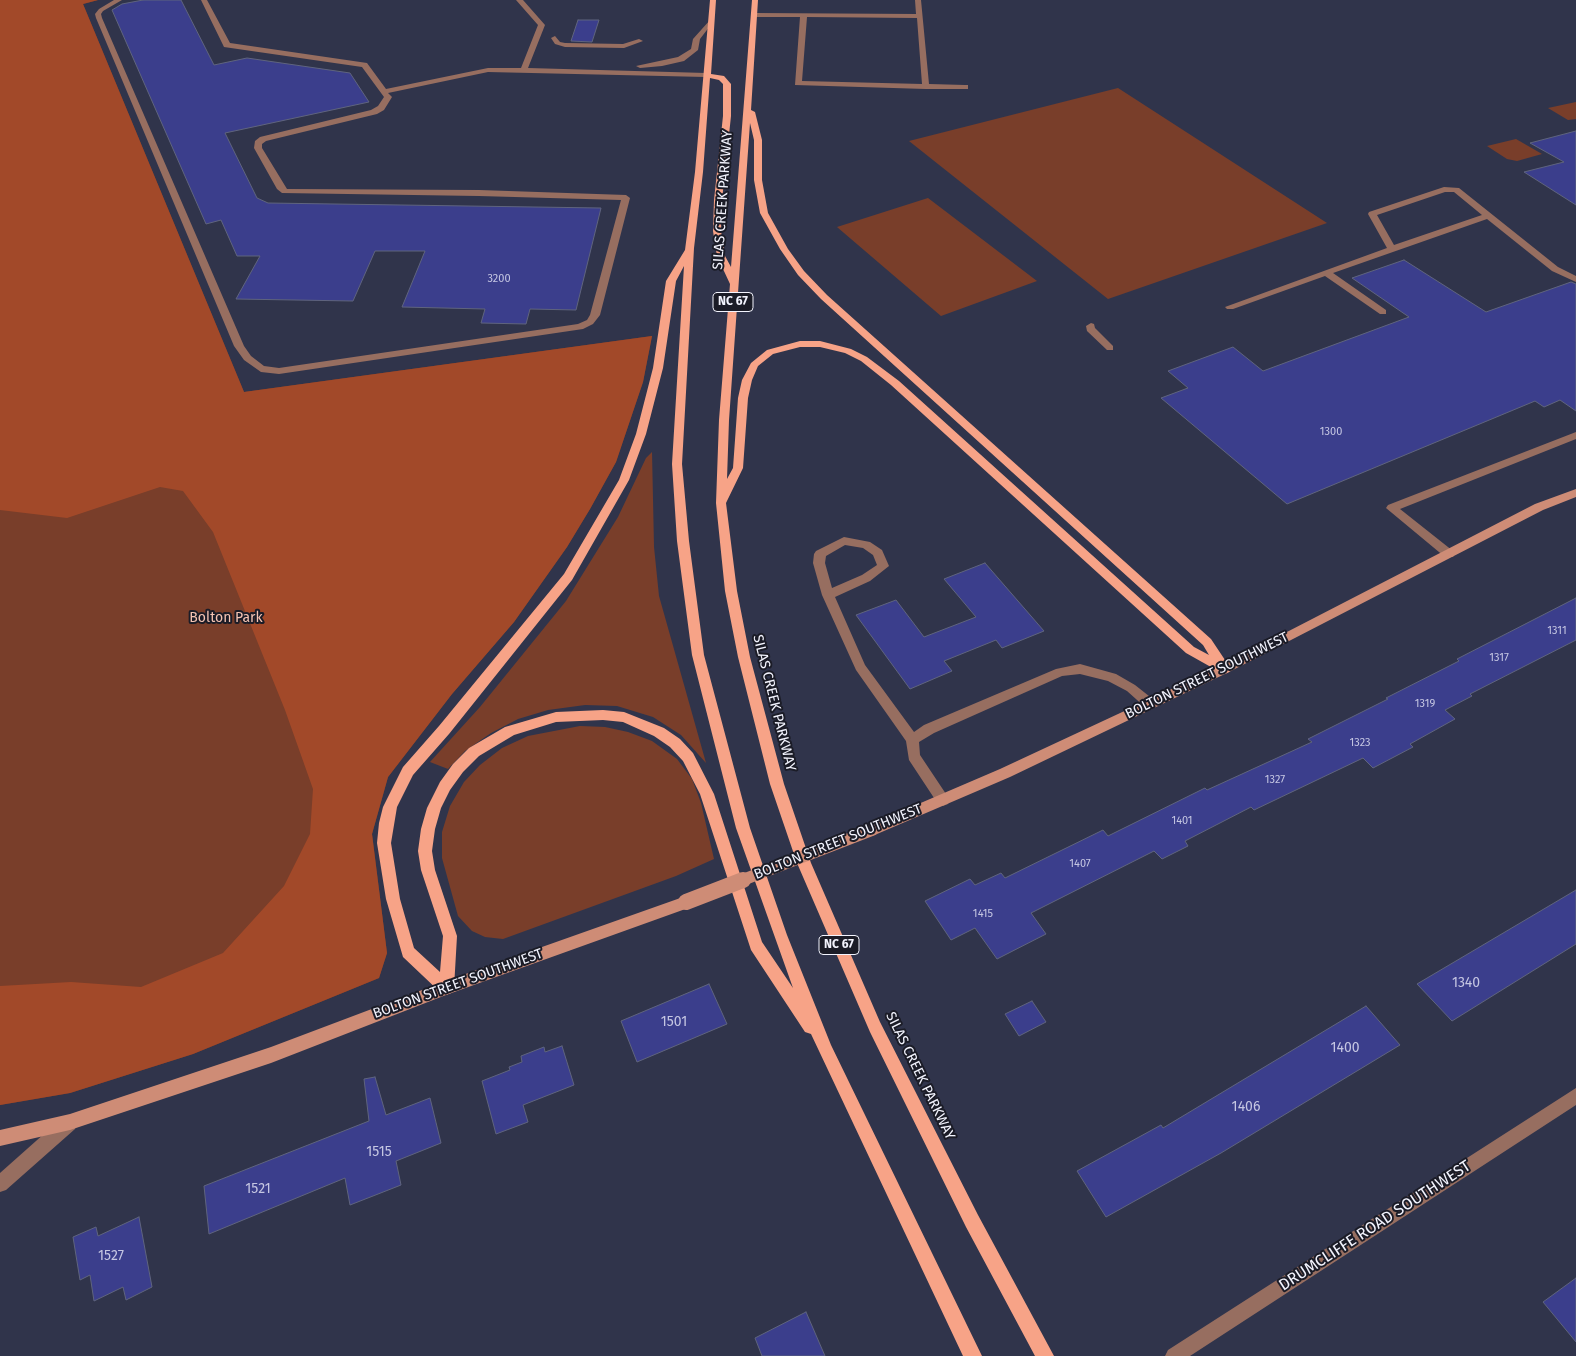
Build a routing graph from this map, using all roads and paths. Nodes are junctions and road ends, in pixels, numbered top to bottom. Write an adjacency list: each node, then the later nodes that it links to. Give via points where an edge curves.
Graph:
1 (119, 0): 18 (street, via 101,10 99,18 239,346 246,358 261,369 279,371 580,327 590,322 595,315 626,198 281,189 258,143 271,136 374,112 386,102)
2 (204, 0): 18 (street, via 227,45 364,65)
3 (519, 0): 13 (street, via 542,25)
4 (713, 0): 10 (main road, SILAS CREEK PARKWAY)
5 (755, 0): 7 (main road, SILAS CREEK PARKWAY / NC 67)
6 (918, 0): 9 (street)
7 (754, 15): 8 (street); 19 (main road, SILAS CREEK PARKWAY / NC 67)
8 (804, 15): 9 (street); 16 (street, via 798,83)
9 (920, 16): 16 (street)
10 (710, 22): 14 (street, via 697,39 694,50 681,59 650,66); 15 (main road, SILAS CREEK PARKWAY)
11 (555, 38): 12 (street, via 557,43 565,45 624,46)
12 (639, 41)
13 (524, 70): 14 (street); 18 (street, via 476,71)
14 (578, 71): 15 (street)
15 (706, 75): 21 (main road, SILAS CREEK PARKWAY); 25 (main road, via 721,78 727,84 717,231 721,256)
16 (926, 87): 17 (street)
17 (965, 87)
18 (385, 91)
19 (748, 101): 25 (main road, SILAS CREEK PARKWAY / NC 67); 35 (main road, via 758,140 758,180 764,213 772,231 801,272 824,298 1207,642)
20 (1488, 216): 22 (street); 22 (street, via 1456,190 1444,189 1372,214); 24 (street, via 1555,269)
21 (690, 248): 39 (main road, via 672,281 658,368 641,434 624,480 568,577 408,771 390,807 384,843 387,868 408,952); 40 (main road, SILAS CREEK PARKWAY, via 677,464 698,655 743,828)
22 (1392, 249): 23 (street)
23 (1326, 272): 26 (street); 27 (street)
24 (1576, 278)
25 (734, 284): 32 (main road, SILAS CREEK PARKWAY / NC 67)
26 (1230, 307)
27 (1383, 312)
28 (1091, 326): 29 (street, via 1090,329)
29 (1110, 348)
30 (1576, 435): 33 (street, via 1392,508)
31 (1576, 493): 33 (street, BOLTON STREET SOUTHWEST, via 1539,507)
32 (721, 503): 35 (main road, via 738,468 743,398 746,380 754,365 770,352 789,345 810,343 839,348 880,370 1190,650); 46 (main road, SILAS CREEK PARKWAY / NC 67, via 731,591 744,657 777,784 804,863 875,1027 972,1221)
33 (1449, 554): 35 (street, BOLTON STREET SOUTHWEST)
34 (828, 595): 34 (street, via 819,563 820,554 844,541 866,545 878,553 883,566 866,578); 37 (street, via 860,667)
35 (1224, 669): 36 (street, BOLTON STREET SOUTHWEST)
36 (1150, 704): 37 (street, via 1112,677 1080,669 1060,672 929,729); 38 (street, BOLTON STREET SOUTHWEST)
37 (912, 740): 38 (street, via 914,756)
38 (944, 800): 39 (street, BOLTON STREET SOUTHWEST, bridge, via 686,902)
39 (446, 988): 40 (main road, via 450,936 425,851 430,822 445,786 474,752 510,731 556,717 579,714 624,718 659,732 688,757 707,794 756,945); 42 (street, BOLTON STREET SOUTHWEST, via 271,1055)
40 (824, 1048): 45 (main road, SILAS CREEK PARKWAY)
41 (1576, 1096): 47 (street, DRUMCLIFFE ROAD SOUTHWEST)
42 (70, 1122): 43 (street, BOLTON STREET SOUTHWEST); 44 (street)
43 (0, 1138)
44 (0, 1184)
45 (973, 1356)
46 (1045, 1356)
47 (1174, 1356)

